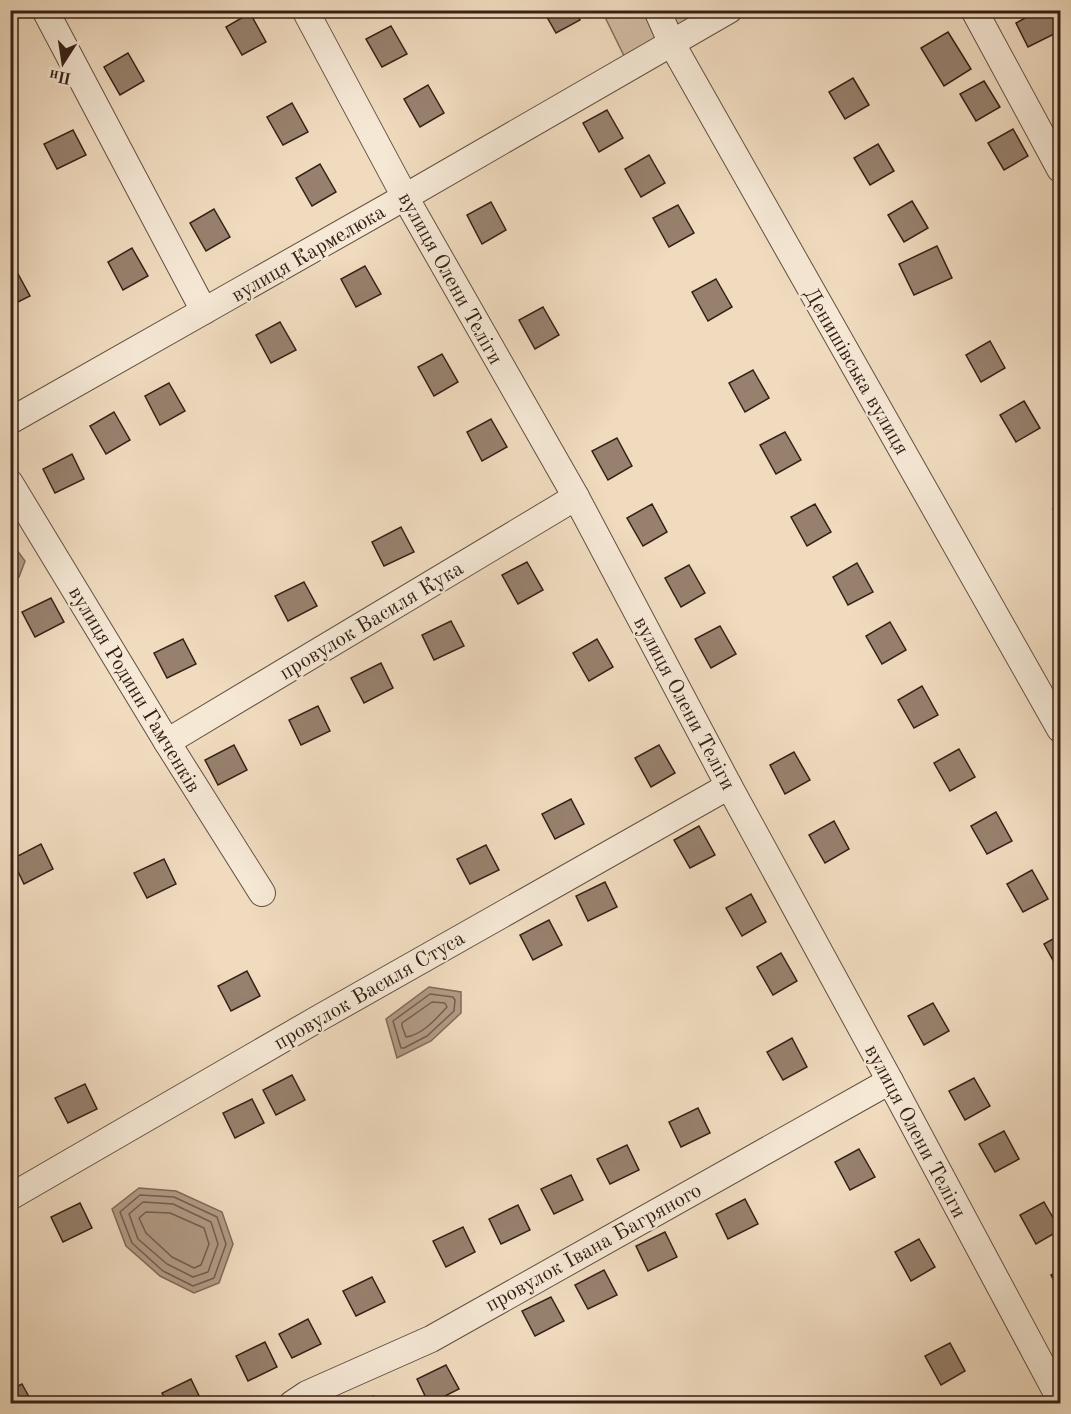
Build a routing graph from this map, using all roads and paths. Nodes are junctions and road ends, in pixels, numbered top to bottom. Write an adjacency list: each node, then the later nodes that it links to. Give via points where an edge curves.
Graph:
1 (45, 10): 9 (street)
2 (305, 10): 8 (street, вулиця Олени Теліги)
3 (657, 10): 6 (street, Денишівська вулиця)
4 (729, 10): 6 (street, вулиця Кармелюка)
5 (974, 10): 7 (street)
6 (672, 44): 8 (street, вулиця Кармелюка); 13 (street, Денишівська вулиця)
7 (1060, 169)
8 (405, 197): 9 (street, вулиця Кармелюка); 12 (street, вулиця Олени Теліги)
9 (204, 311): 10 (street, вулиця Кармелюка)
10 (10, 421)
11 (10, 483): 14 (street, вулиця Родини Гамченків)
12 (576, 497): 14 (street, провулок Василя Кука); 15 (street, вулиця Олени Теліги)
13 (1060, 729)
14 (167, 741): 16 (street, вулиця Родини Гамченків)
15 (729, 786): 17 (street, вулиця Олени Теліги); 18 (street, провулок Василя Стуса)
16 (262, 893)
17 (890, 1081): 19 (street, вулиця Олени Теліги); 20 (street, провулок Івана Багряного, via 431,1339 306,1394)
18 (10, 1197)
19 (1056, 1398)
20 (292, 1404)

